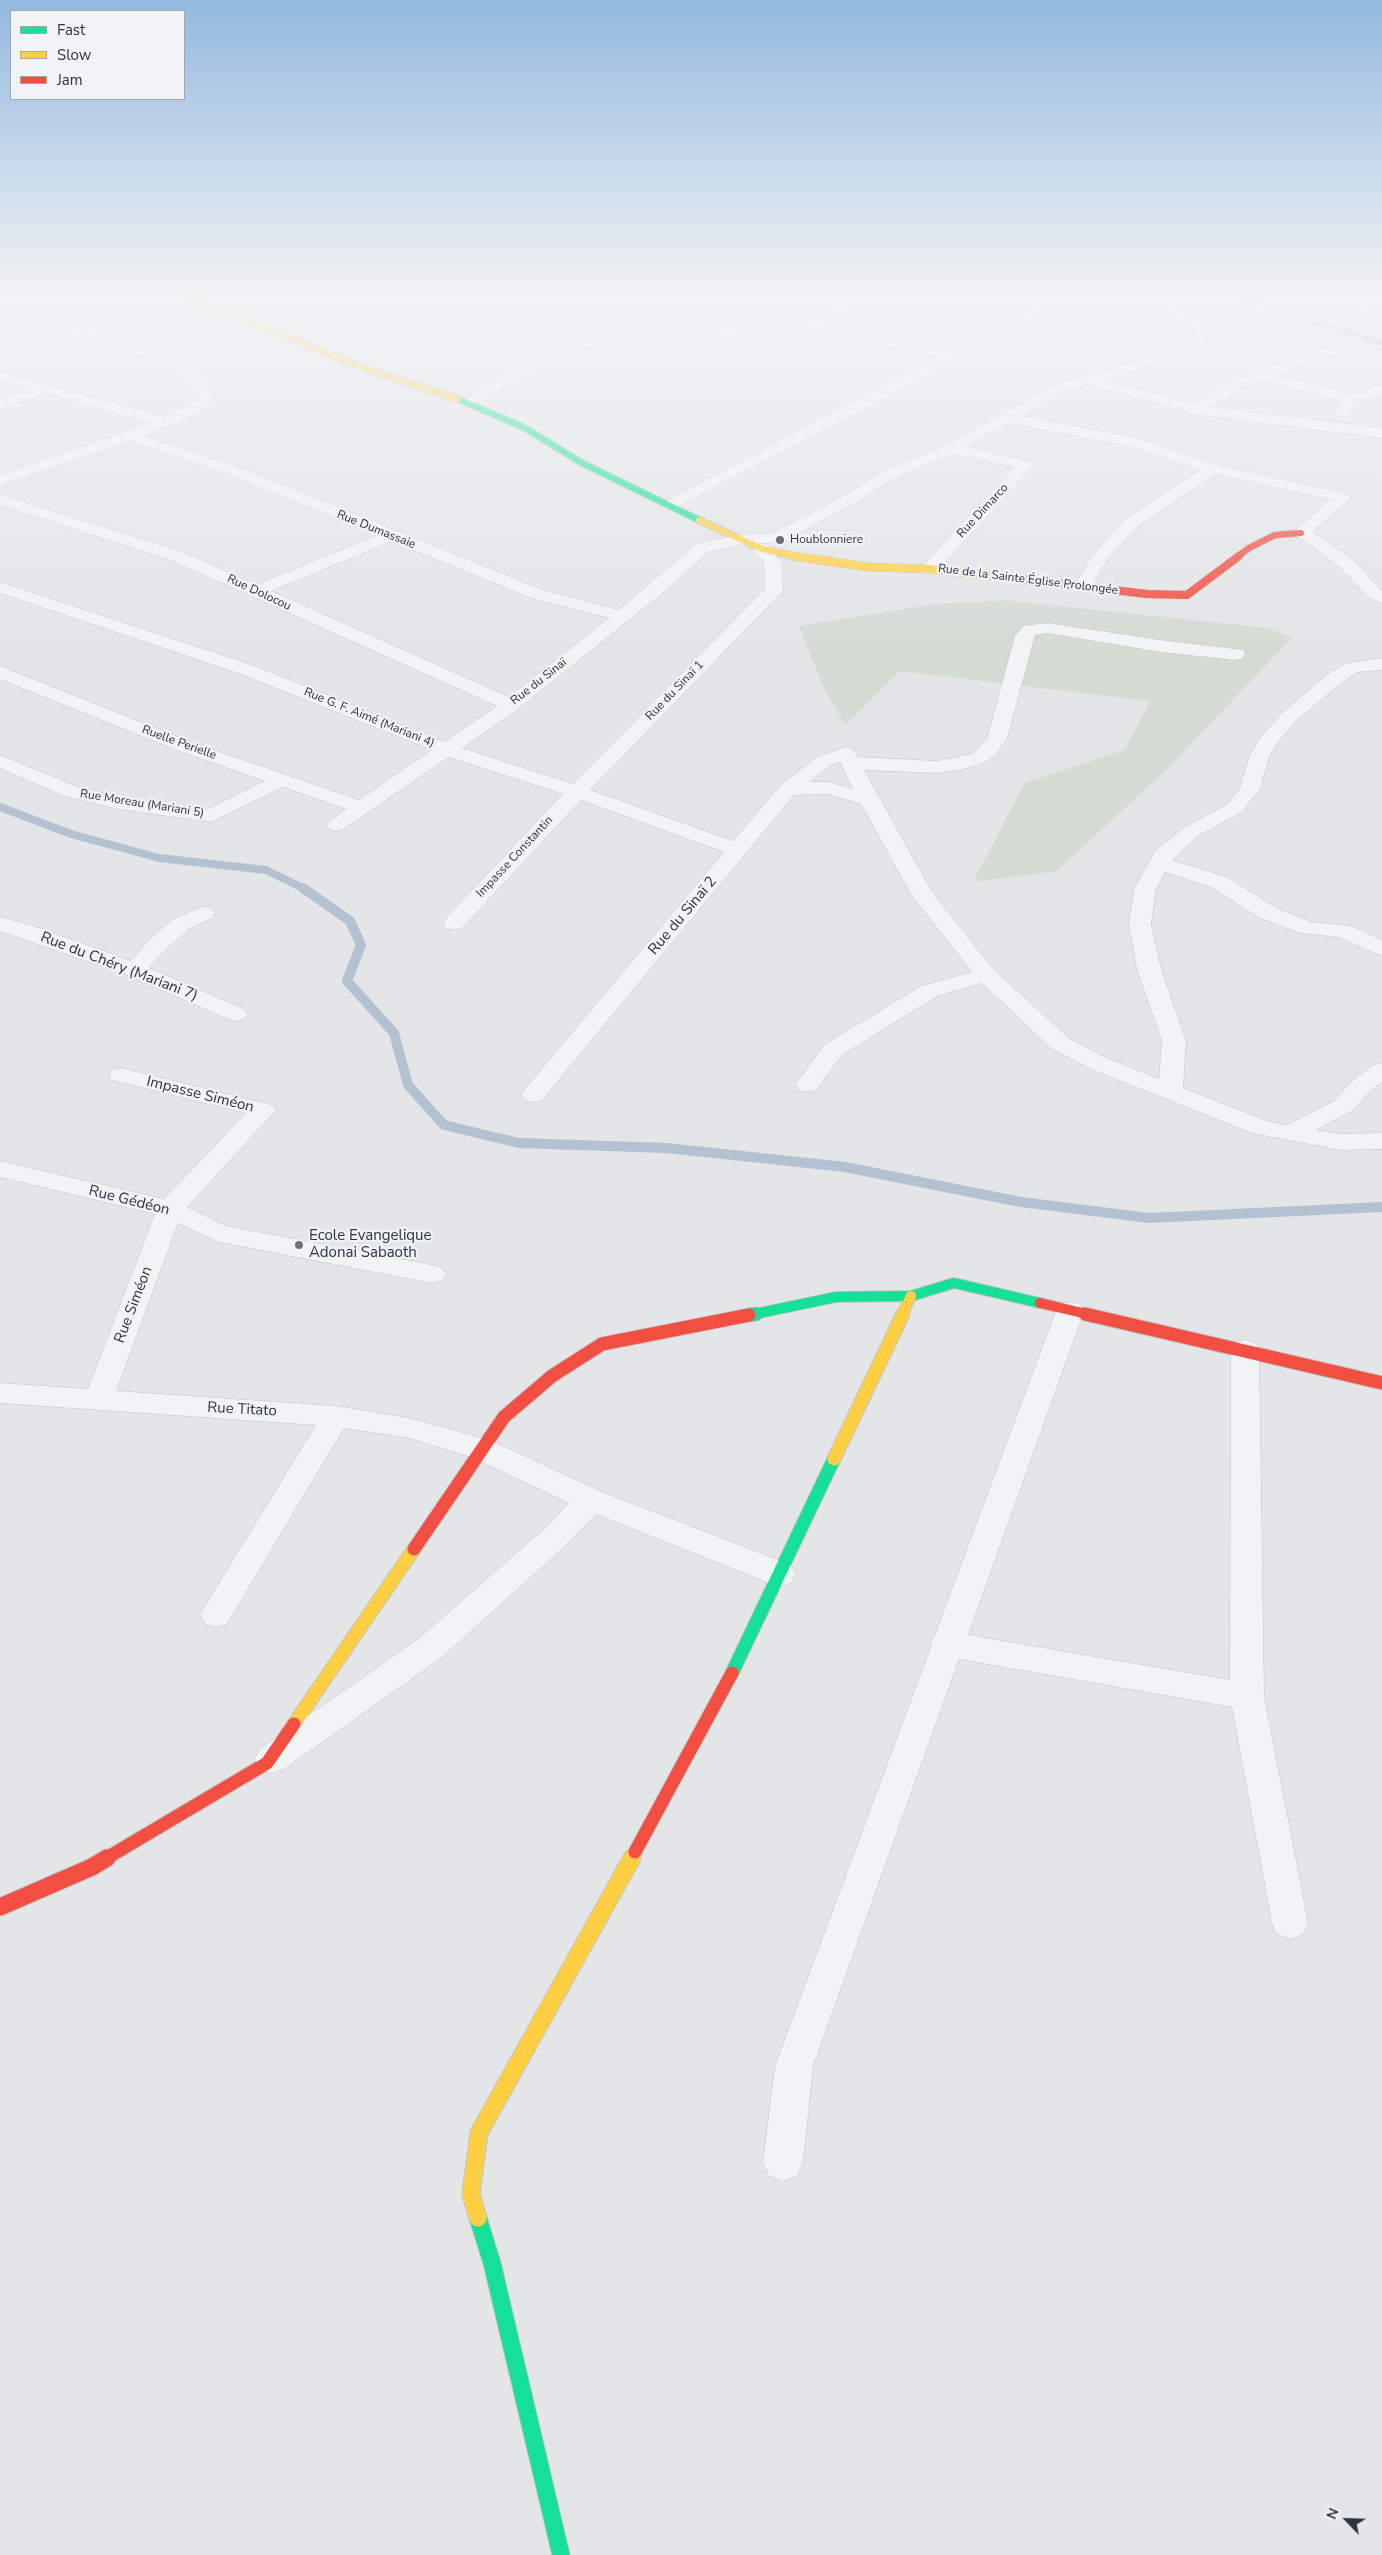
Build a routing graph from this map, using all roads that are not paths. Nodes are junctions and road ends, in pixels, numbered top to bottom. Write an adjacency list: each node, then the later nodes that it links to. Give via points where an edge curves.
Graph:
1 (142, 415): 9 (street)
2 (182, 415): 9 (street)
3 (497, 415): 17 (street, Rue de la Sainte Église Prolongée, via 525,428 582,463)
4 (839, 415): 17 (street)
5 (1012, 415): 8 (street, Rue du Sinaï)
6 (1232, 415): 10 (street)
7 (1339, 415): 10 (street)
8 (1007, 418): 13 (street, Rue du Sinaï); 14 (street, via 1137,443)
9 (165, 422): 12 (street)
10 (1330, 426): 11 (street)
11 (1382, 433)
12 (130, 436): 15 (street); 19 (street, Rue Dumassaie, via 237,472)
13 (951, 449): 20 (street, Rue du Sinaï, via 888,475 842,504 776,538); 22 (street, Rue Dimarco, via 1026,465)
14 (1212, 468): 18 (street, via 1342,497); 23 (street, via 1130,524 1101,556)
15 (0, 480)
16 (0, 500): 25 (street, Rue Dolocou, via 177,556)
17 (671, 505): 20 (street, Rue de la Sainte Église Prolongée)
18 (1301, 532): 23 (street, Rue de la Sainte Église Prolongée, via 1276,535 1249,548 1187,595); 26 (street, via 1346,563)
19 (390, 536): 25 (street); 27 (street, Rue Dumassaie, via 537,594)
20 (739, 540): 21 (street, Rue de la Sainte Église Prolongée); 27 (street, Rue du Sinaï, via 702,548)
21 (762, 549): 22 (street, Rue de la Sainte Église Prolongée, via 868,567); 37 (street, Rue du Sinaï 1, via 773,564 774,590)
22 (928, 569): 23 (street, Rue de la Sainte Église Prolongée)
23 (1083, 586)
24 (0, 587): 32 (street, Rue G. F. Aimé (Mariani 4), via 245,669)
25 (256, 591): 31 (street, Rue Dolocou)
26 (1382, 598)
27 (623, 616): 31 (street, Rue du Sinaï)
28 (1236, 654): 33 (street, via 1048,628 1029,630 1024,636 997,738 984,754 961,764 937,767)
29 (1382, 664): 42 (street, via 1354,667 1335,678 1288,717 1269,739 1259,757 1250,789 1235,808 1192,831)
30 (0, 672): 35 (street, Ruelle Perielle, via 181,745)
31 (511, 705): 32 (street, Rue du Sinaï)
32 (448, 750): 37 (street, Rue G. F. Aimé (Mariani 4)); 39 (street, Rue du Sinaï)
33 (848, 758): 36 (street, Rue du Sinaï 2, via 824,761); 38 (street)
34 (0, 761): 35 (street, Rue Moreau (Mariani 5), via 70,792 211,816)
35 (282, 780): 39 (street, Ruelle Perielle)
36 (788, 790): 38 (street, via 828,788); 41 (street, Rue du Sinaï 2)
37 (577, 792): 41 (street, Rue G. F. Aimé (Mariani 4)); 44 (street, Impasse Constantin)
38 (869, 800): 48 (street, via 922,894)
39 (360, 807): 40 (street, Rue du Sinaï)
40 (336, 825)
41 (737, 850): 54 (street, Rue du Sinaï 2)
42 (1159, 863): 46 (street, via 1221,884 1268,913 1308,928 1343,931); 53 (street, via 1145,889 1140,924 1149,969 1174,1042)
43 (204, 913): 47 (street, via 182,924)
44 (454, 923)
45 (0, 924): 47 (street, Rue du Chéry (Mariani 7))
46 (1382, 949)
47 (135, 970): 49 (street, Rue du Chéry (Mariani 7))
48 (986, 975): 52 (street, via 929,991 865,1030 833,1050); 53 (street, via 1061,1044 1100,1064)
49 (236, 1014)
50 (1382, 1070): 55 (street, via 1343,1106)
51 (121, 1075): 58 (street, Impasse Siméon, via 263,1110)
52 (807, 1085)
53 (1171, 1090): 55 (street, via 1261,1128)
54 (533, 1095)
55 (1291, 1133): 56 (street, via 1341,1142)
56 (1382, 1141)
57 (0, 1169): 58 (street, Rue Gédéon)
58 (170, 1209): 59 (street, Rue Gédéon, via 219,1233); 65 (street, Rue Siméon)
59 (432, 1274)
60 (911, 1296): 61 (street, via 954,1283); 67 (street, via 836,1297 602,1344 552,1376 504,1417); 69 (street)
61 (1070, 1311): 62 (street); 71 (street)
62 (1245, 1350): 63 (street); 72 (street)
63 (1382, 1383)
64 (0, 1393): 65 (street, Rue Titato)
65 (98, 1401): 66 (street, Rue Titato)
66 (336, 1416): 67 (street, Rue Titato, via 409,1428); 70 (street)
67 (481, 1449): 68 (street, Rue Titato); 73 (street)
68 (590, 1500): 69 (street, Rue Titato); 73 (street, via 555,1537 429,1649)
69 (780, 1574): 77 (street, via 721,1697 479,2133 471,2194 492,2264)
70 (216, 1615)
71 (946, 1644): 72 (street); 76 (street, via 794,2066)
72 (1247, 1696): 75 (street)
73 (267, 1763): 74 (street, via 92,1867)
74 (0, 1907)
75 (1290, 1923)
76 (783, 2162)
77 (561, 2555)

